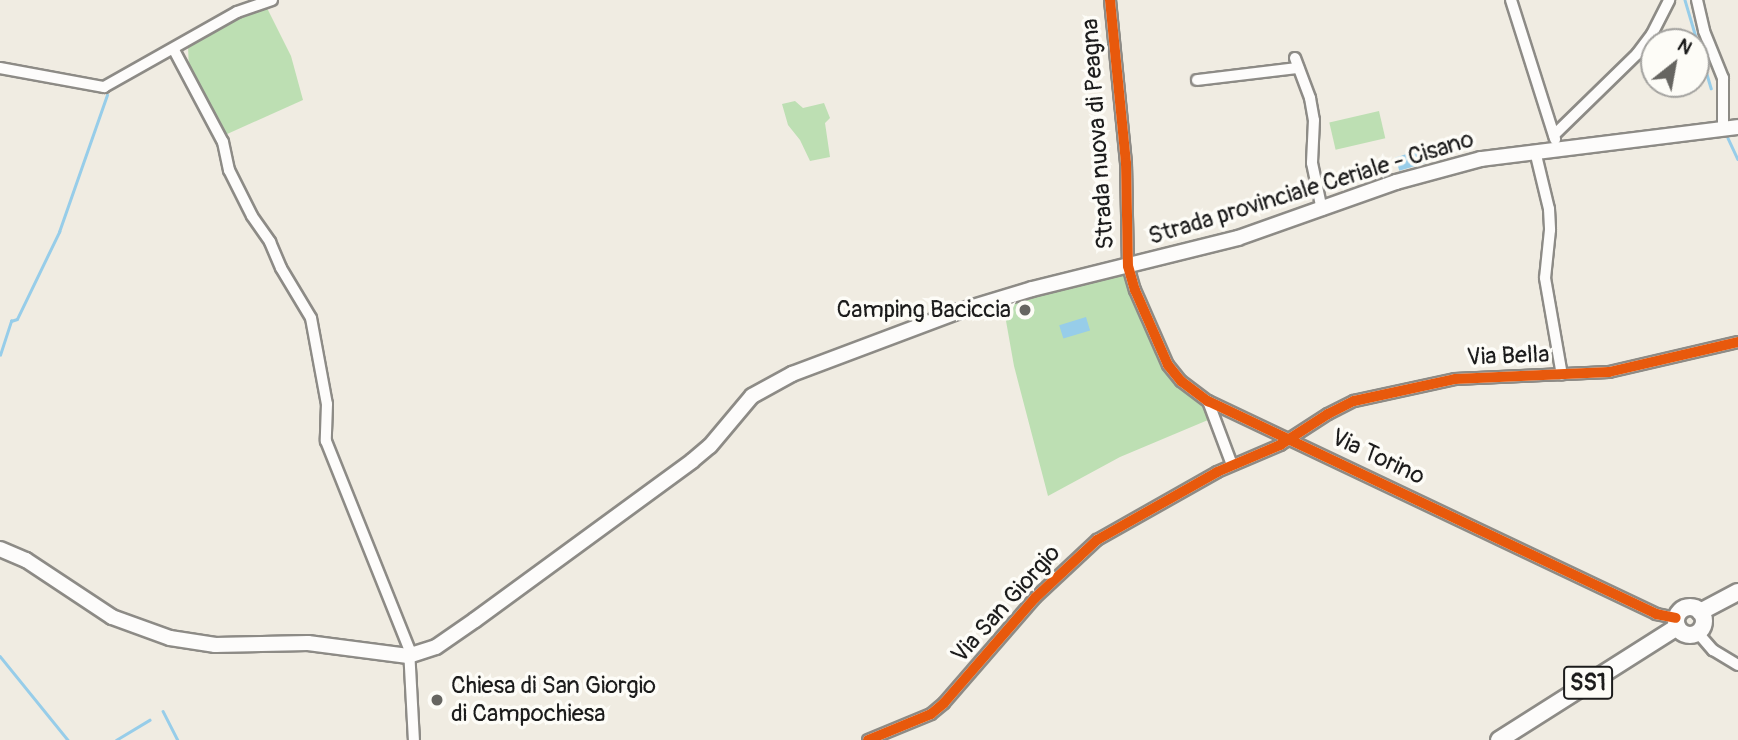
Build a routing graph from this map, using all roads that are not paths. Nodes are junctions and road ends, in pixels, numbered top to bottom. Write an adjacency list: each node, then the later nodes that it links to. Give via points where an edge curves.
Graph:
1 (272, 0): 6 (street, via 237,12)
2 (1110, 0): 14 (street, Strada nuova di Peagna, via 1126,163)
3 (1511, 0): 10 (street)
4 (1669, 0): 10 (street, via 1637,54)
5 (1696, 0): 9 (street, via 1723,78)
6 (174, 50): 7 (street, via 104,87); 25 (street, via 223,142 229,170 252,216 311,318 327,404 326,441 382,575 410,649)
7 (0, 68)
8 (1197, 80): 13 (street, via 1297,63 1312,109 1312,163)
9 (1731, 129): 11 (main road, Strada provinciale Ceriale - Cisano)
10 (1554, 135): 11 (street)
11 (1558, 150): 12 (main road, Strada provinciale Ceriale - Cisano)
12 (1535, 151): 13 (main road, Strada provinciale Ceriale - Cisano, via 1481,159); 16 (street, Via Bella, via 1549,209 1545,278)
13 (1322, 210): 14 (main road, Strada provinciale Ceriale - Cisano, via 1238,238)
14 (1128, 266): 17 (street, Via Torino, via 1168,365); 25 (main road, Strada provinciale Ceriale - Cisano, via 960,311 761,389 692,461 436,647)
15 (1738, 342): 16 (street, Via Bella, via 1609,372)
16 (1562, 375): 18 (street, Via Bella, via 1455,379 1388,391 1328,414)
17 (1208, 401): 18 (street, Via Torino); 19 (street)
18 (1290, 439): 19 (street, Via San Giorgio); 23 (street, Via Torino)
19 (1232, 465): 28 (street, Via San Giorgio, via 1097,540 1035,598 944,703 931,714)
20 (0, 549): 25 (main road, Strada provinciale Ceriale - Cisano, via 26,560 112,617 170,638 215,645 309,643)
21 (1738, 592): 22 (main road, SS1)
22 (1700, 611): 23 (main road, SS1, via 1687,608); 24 (main road, via 1704,625)
23 (1677, 622): 24 (main road, via 1689,635); 29 (main road, SS1)
24 (1698, 633): 26 (street, via 1721,656)
25 (408, 656): 27 (street)
26 (1738, 665)
27 (414, 740)
28 (868, 740)
29 (1499, 740)

